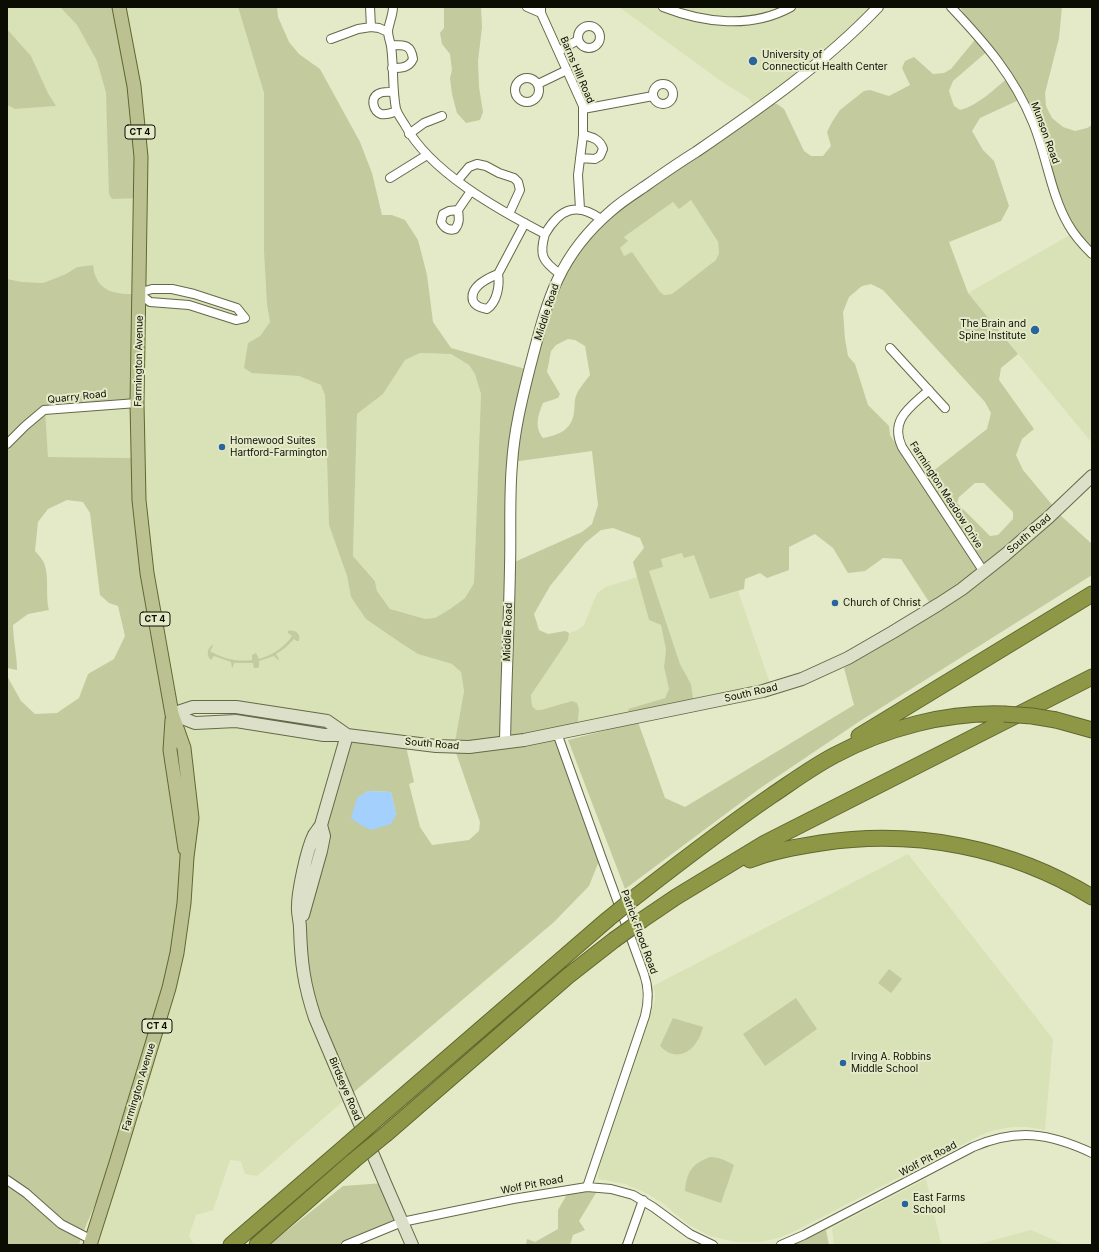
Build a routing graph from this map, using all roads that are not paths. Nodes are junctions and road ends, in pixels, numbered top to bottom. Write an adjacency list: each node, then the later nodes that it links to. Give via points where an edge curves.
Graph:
1 (119, 7): 40 (main road, Farmington Avenue / CT 4, via 140,135)
2 (370, 7): 10 (street)
3 (393, 7): 11 (street)
4 (527, 7): 9 (street, Barns Hill Road)
5 (663, 7): 6 (street, via 697,17 735,22 763,18)
6 (791, 7)
7 (878, 7): 34 (street, Middle Road, via 841,44 807,72 702,148 624,200)
8 (951, 7): 37 (street, Munson Road, via 990,49 1012,82 1033,122 1061,210 1074,233)
9 (541, 10): 15 (street, Barns Hill Road)
10 (371, 27): 11 (street); 12 (street)
11 (388, 32): 14 (street)
12 (331, 39)
13 (578, 40): 15 (street)
14 (391, 45): 16 (street); 16 (street, via 410,48 413,59 409,66)
15 (559, 51): 17 (street, Barns Hill Road)
16 (392, 68): 19 (street)
17 (567, 70): 18 (street); 21 (street, Barns Hill Road)
18 (538, 84)
19 (394, 92): 22 (street); 22 (street, via 377,94 373,106 381,114)
20 (653, 96): 21 (street)
21 (583, 109): 25 (street, Barns Hill Road)
22 (397, 111): 24 (street)
23 (442, 116): 24 (street)
24 (409, 134): 26 (street)
25 (583, 135): 27 (street, Barns Hill Road); 27 (street, via 596,139 603,149 595,160)
26 (427, 155): 28 (street); 29 (street)
27 (580, 158): 32 (street, Barns Hill Road)
28 (390, 178)
29 (458, 180): 30 (street); 33 (street, via 469,167 477,164 514,178 520,190)
30 (471, 191): 31 (street); 33 (street)
31 (458, 210)
32 (580, 210): 34 (street, via 591,212); 36 (street, via 567,212 558,217)
33 (509, 214): 35 (street)
34 (601, 219): 39 (street, Middle Road, via 576,247)
35 (525, 223): 36 (street); 38 (street)
36 (545, 234): 39 (street, via 542,244 544,259)
37 (1092, 254)
38 (498, 274)
39 (560, 274): 54 (street, Middle Road, via 538,335 518,416 512,462)
40 (140, 294): 40 (street, via 150,302 189,305 236,320 245,318 237,308 194,294 172,289 152,289); 43 (main road, Farmington Avenue / CT 4)
41 (890, 348): 42 (street)
42 (929, 390): 44 (street); 47 (street, Farmington Meadow Drive, via 901,418 898,428 899,439)
43 (138, 403): 45 (street, Quarry Road, via 44,410); 50 (main road, Farmington Avenue / CT 4, via 139,500 147,573)
44 (945, 408)
45 (7, 444)
46 (1092, 476): 47 (main road, South Road)
47 (984, 572): 52 (main road, South Road, via 893,632 848,658 802,679 742,696)
48 (1092, 594): 55 (highway, via 866,732)
49 (1092, 677): 56 (highway, via 786,832)
50 (172, 714): 53 (main road, South Road, via 195,722 236,721 324,735); 63 (main road, Farmington Avenue / CT 4, via 184,748 190,794 191,824 181,928 169,988)
51 (1092, 730): 55 (highway, bridge, via 1032,716 962,716 923,722 880,735)
52 (557, 733): 54 (main road, South Road); 60 (street, Patrick Flood Road, via 648,990 645,1016)
53 (347, 734): 54 (main road, South Road, via 436,746); 62 (main road, Birdseye Road, via 299,892 301,962 311,1007)
54 (505, 743)
55 (834, 755): 64 (highway, bridge, via 739,818 634,898)
56 (710, 877): 57 (highway, via 756,858 788,849 850,840 905,838 970,847 1003,856 1056,877); 65 (highway, bridge, via 642,920 568,976)
57 (1092, 897)
58 (1092, 1153): 70 (street, Wolf Pit Road, via 1047,1136 998,1138 973,1147)
59 (7, 1180): 63 (street, via 61,1224)
60 (587, 1187): 61 (street, Wolf Pit Road, via 623,1192); 62 (street, Wolf Pit Road)
61 (643, 1200): 68 (street); 69 (street, Wolf Pit Road, via 690,1234)
62 (402, 1222): 66 (street, Wolf Pit Road); 67 (main road, Birdseye Road)
63 (91, 1243)
64 (231, 1245)
65 (256, 1245)
66 (346, 1245)
67 (412, 1245)
68 (627, 1245)
69 (713, 1245)
70 (781, 1245)

